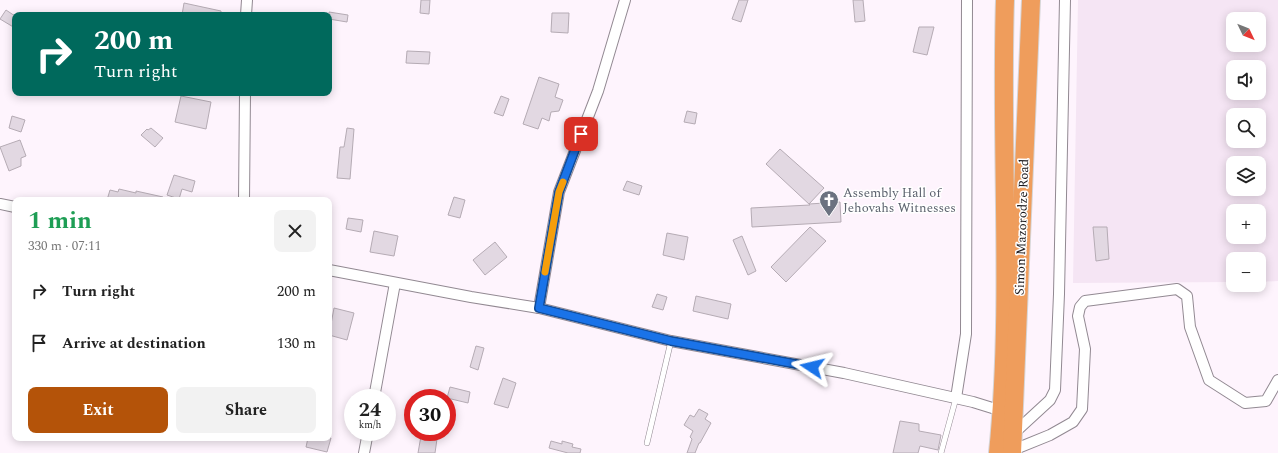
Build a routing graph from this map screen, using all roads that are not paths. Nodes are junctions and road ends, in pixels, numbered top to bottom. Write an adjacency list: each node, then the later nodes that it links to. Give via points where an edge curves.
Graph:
1 (247, 0): 7 (street)
2 (625, 0): 14 (street, via 598,91 559,192)
3 (967, 0): 18 (street, via 966,334)
4 (1005, 0): 19 (highway, Simon Mazorodze Road, via 1005,305)
5 (1031, 0): 22 (highway, Simon Mazorodze Road)
6 (1065, 0): 22 (street, via 1055,390 1050,400)
7 (246, 12)
8 (246, 96): 9 (street)
9 (244, 197)
10 (0, 204): 11 (street)
11 (12, 206)
12 (332, 271): 13 (street)
13 (395, 283): 14 (street); 17 (street)
14 (539, 308): 15 (street)
15 (671, 341): 18 (street, via 844,373); 21 (lane)
16 (1278, 380): 22 (street, via 1266,401 1245,403 1209,380 1190,327 1187,296 1177,289 1085,301 1078,316 1085,349 1082,409 1073,422 1050,435)
17 (376, 389)
18 (956, 398): 19 (street); 24 (lane)
19 (1002, 411): 22 (highway, Simon Mazorodze Road)
20 (366, 441): 23 (street)
21 (647, 442)
22 (1009, 447)
23 (364, 453)
24 (941, 453)

